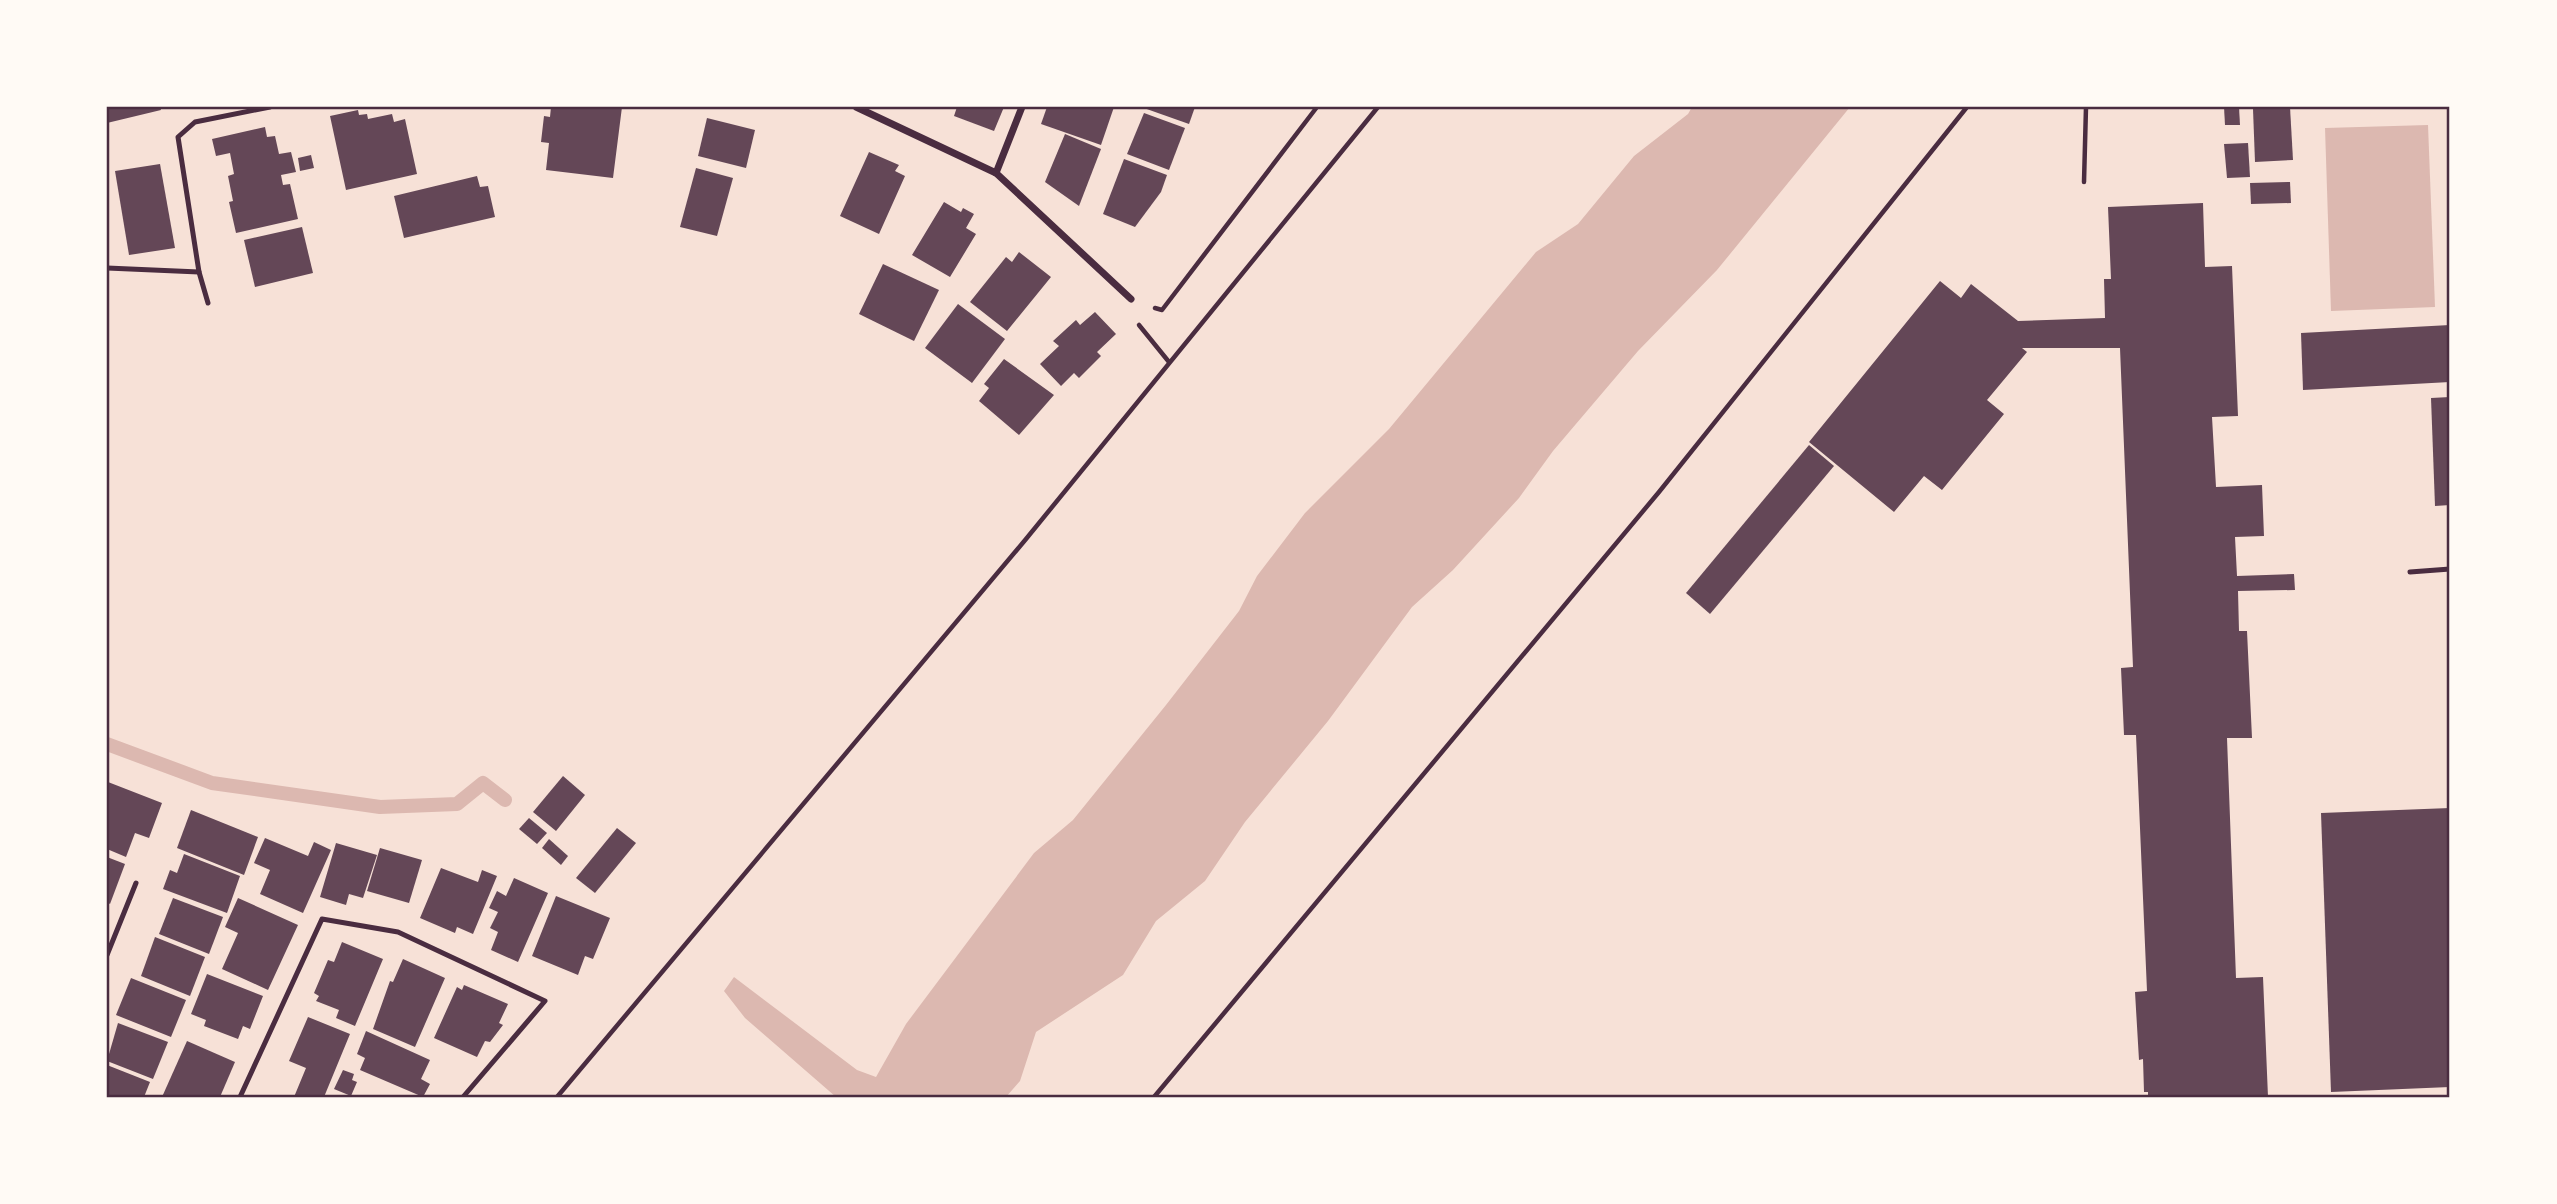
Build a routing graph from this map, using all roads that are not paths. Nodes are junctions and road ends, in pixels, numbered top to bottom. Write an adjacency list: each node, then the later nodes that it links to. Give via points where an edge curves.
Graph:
1 (270, 107): 6 (lane, via 195,122 178,137)
2 (856, 107): 4 (street)
3 (1022, 107): 4 (street)
4 (996, 173): 7 (street)
5 (107, 268): 6 (lane)
6 (199, 272): 8 (lane)
7 (1131, 299)
8 (208, 303)
9 (2450, 569): 10 (lane)
10 (2410, 572)
11 (136, 883): 12 (lane)
12 (107, 955)
13 (240, 1097): 14 (lane, via 322,919 398,932 545,1000)
14 (463, 1097)

